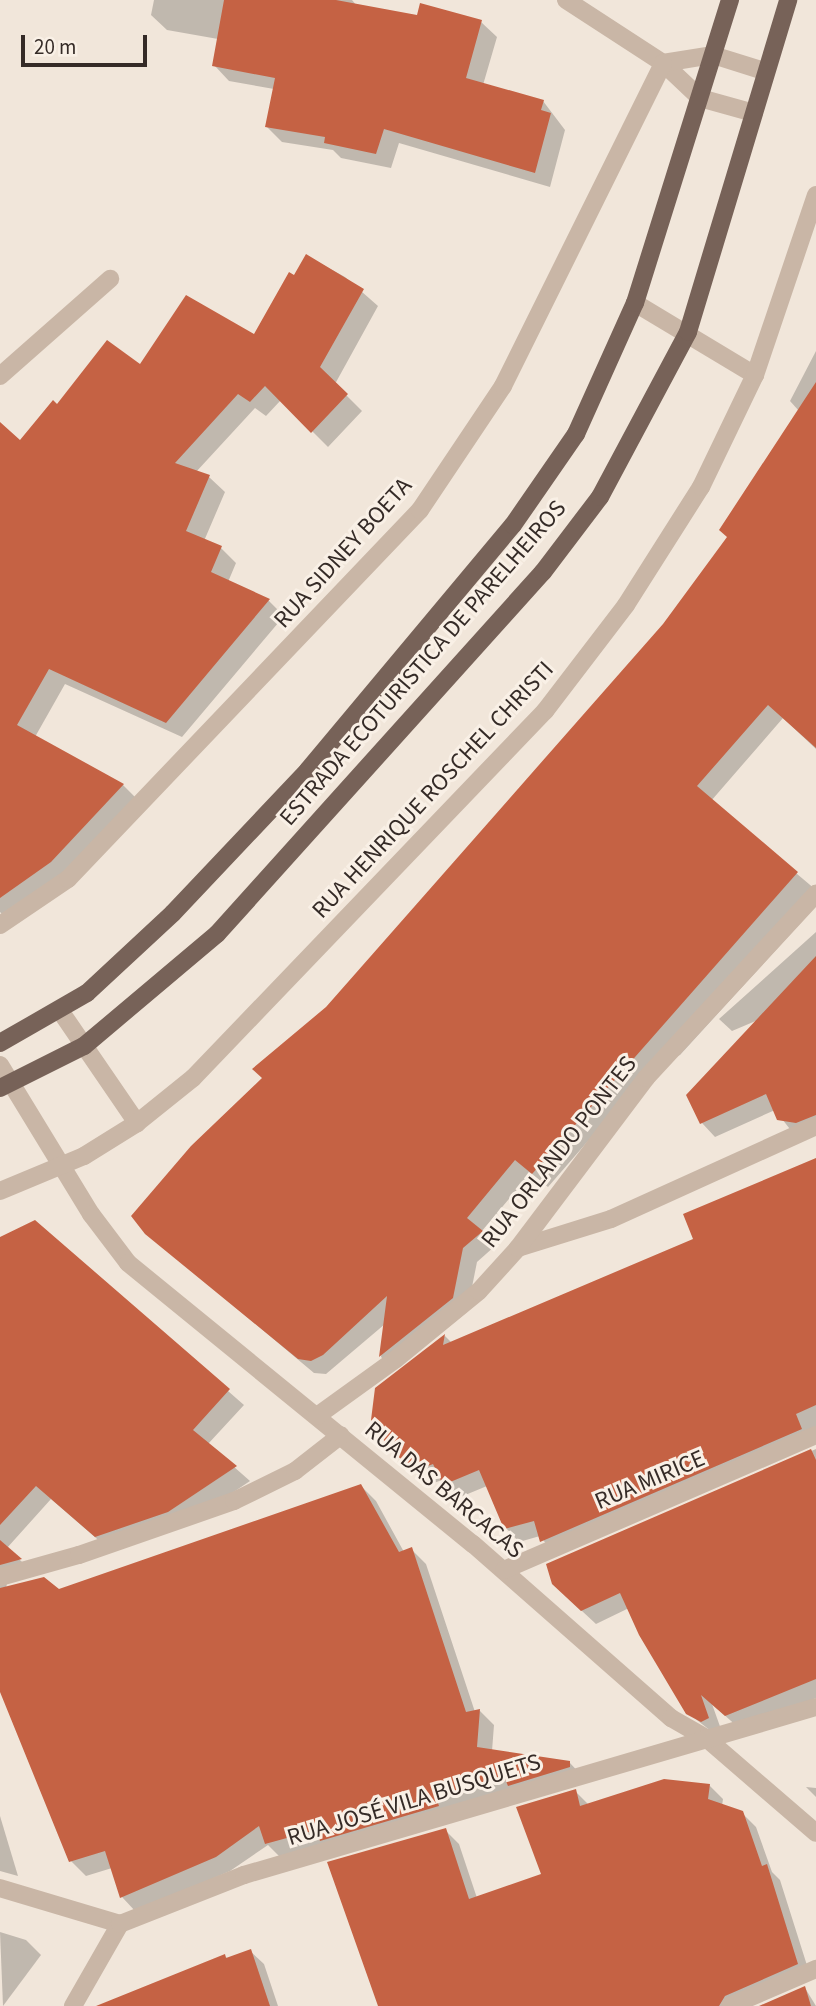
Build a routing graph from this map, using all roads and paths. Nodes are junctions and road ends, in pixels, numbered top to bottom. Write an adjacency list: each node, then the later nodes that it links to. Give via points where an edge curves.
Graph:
1 (566, 0): 5 (street)
2 (730, 0): 4 (main road, ESTRADA ECOTURISTICA DE PARELHEIROS)
3 (788, 0): 6 (main road, ESTRADA ECOTURISTICA DE PARELHEIROS)
4 (713, 55): 5 (street); 6 (street); 7 (main road, ESTRADA ECOTURISTICA DE PARELHEIROS)
5 (663, 63): 7 (street); 16 (street, RUA SIDNEY BOETA, via 503,387 420,510 78,870)
6 (764, 71): 8 (main road, ESTRADA ECOTURISTICA DE PARELHEIROS)
7 (700, 98): 8 (street); 11 (main road, ESTRADA ECOTURISTICA DE PARELHEIROS)
8 (754, 113): 12 (main road, ESTRADA ECOTURISTICA DE PARELHEIROS)
9 (816, 195): 13 (street, RUA HENRIQUE ROSCHEL CHRISTI)
10 (110, 279): 14 (street)
11 (635, 303): 12 (street); 17 (main road, ESTRADA ECOTURISTICA DE PARELHEIROS, via 576,434 513,525 299,780 173,913)
12 (688, 332): 13 (street); 19 (main road, ESTRADA ECOTURISTICA DE PARELHEIROS, via 600,497 543,572 217,934)
13 (755, 375): 22 (street, RUA HENRIQUE ROSCHEL CHRISTI, via 701,487 626,605 545,711 243,1030)
14 (0, 376)
15 (816, 894): 26 (street, RUA ORLANDO PONTES, via 646,1078)
16 (0, 925)
17 (61, 1012): 18 (main road, ESTRADA ECOTURISTICA DE PARELHEIROS); 19 (street)
18 (0, 1044)
19 (84, 1046): 21 (main road, ESTRADA ECOTURISTICA DE PARELHEIROS); 22 (street)
20 (0, 1065): 21 (street)
21 (6, 1086): 24 (street)
22 (136, 1123): 24 (street, RUA HENRIQUE ROSCHEL CHRISTI)
23 (816, 1126): 26 (street, via 611,1219)
24 (64, 1165): 25 (street, RUA HENRIQUE ROSCHEL CHRISTI); 27 (street, RUA DAS BARCACAS, via 91,1214 128,1263)
25 (0, 1191)
26 (518, 1248): 27 (street, RUA ORLANDO PONTES, via 448,1317)
27 (317, 1416): 28 (street, RUA DAS BARCACAS)
28 (341, 1435): 30 (street, RUA DAS BARCACAS); 31 (street, via 295,1471 234,1501 92,1551)
29 (816, 1435): 30 (street, RUA MIRICE)
30 (503, 1570): 33 (street, RUA DAS BARCACAS, via 671,1717)
31 (0, 1577)
32 (816, 1707): 33 (street, RUA JOSÉ VILA BUSQUETS)
33 (706, 1738): 34 (street, RUA DAS BARCACAS); 36 (street, RUA JOSÉ VILA BUSQUETS, via 244,1875)
34 (816, 1833)
35 (0, 1888): 36 (street)
36 (120, 1924): 38 (street)
37 (816, 1969): 39 (street)
38 (73, 2006)
39 (730, 2006)

